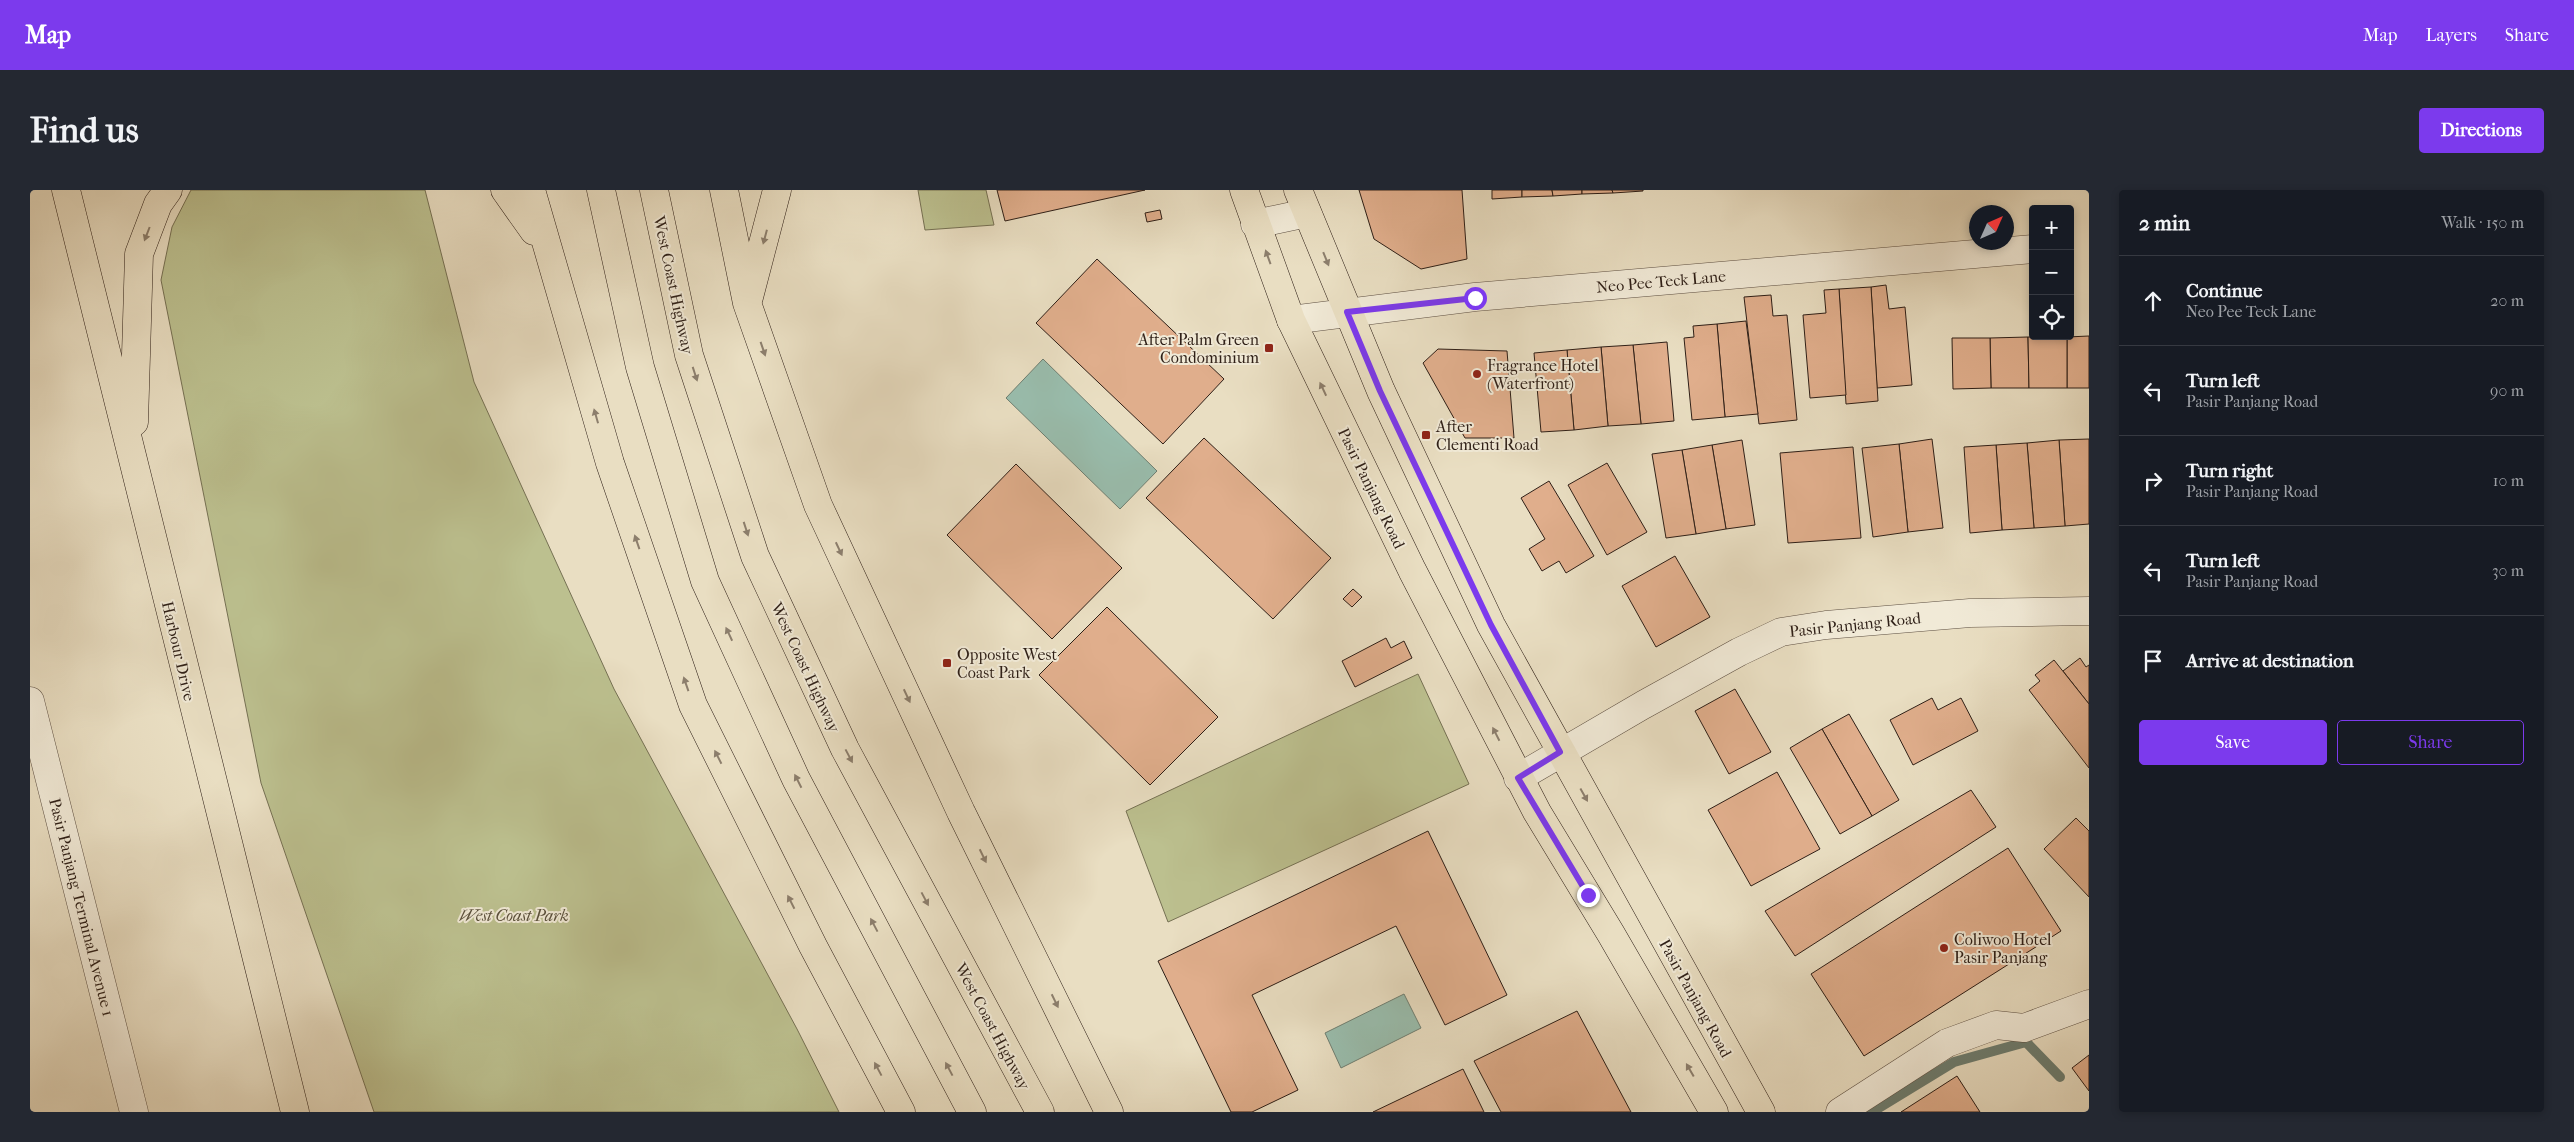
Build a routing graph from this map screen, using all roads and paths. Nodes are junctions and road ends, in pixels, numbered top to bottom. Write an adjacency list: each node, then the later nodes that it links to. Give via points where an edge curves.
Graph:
1 (66, 190): 17 (main road, Harbour Drive)
2 (168, 190): 17 (main road, one-way to 17, via 158,204 139,254)
3 (505, 190): 13 (main road)
4 (531, 190): 13 (main road)
5 (601, 190): 26 (main road, one-way to 5, via 796,779 705,581 640,367)
6 (654, 190): 27 (main road, West Coast Highway, one-way to 27, via 689,355 755,556 845,749)
7 (724, 190): 14 (main road)
8 (777, 190): 14 (main road, one-way to 14)
9 (1244, 190): 11 (main road, Pasir Panjang Road)
10 (1303, 202): 11 (street); 15 (main road, Pasir Panjang Road, one-way to 15)
11 (1256, 224): 16 (main road, Pasir Panjang Road, one-way to 11)
12 (2029, 249): 15 (street, Neo Pee Teck Lane)
13 (549, 256): 25 (main road, one-way to 13, via 813,946 694,705 610,462)
14 (747, 303): 28 (main road, one-way to 28, via 818,505 961,812)
15 (1347, 312): 16 (street, Neo Pee Teck Lane); 20 (main road, Pasir Panjang Road, via 1380,391 1491,625)
16 (1291, 320): 21 (main road, Pasir Panjang Road, one-way to 16, via 1412,570)
17 (133, 454): 24 (main road, Harbour Drive)
18 (2089, 611): 20 (street, Pasir Panjang Road, via 1970,613 1826,624 1781,632)
19 (30, 701): 23 (street, Pasir Panjang Terminal Avenue 1)
20 (1560, 752): 21 (street, Pasir Panjang Road); 30 (main road, Pasir Panjang Road, one-way to 30)
21 (1518, 778): 29 (main road, Pasir Panjang Road, one-way to 21)
22 (2089, 1004): 31 (street, via 2024,1028 1996,1025 1947,1043)
23 (134, 1112)
24 (295, 1112)
25 (901, 1112)
26 (972, 1112)
27 (1040, 1112)
28 (1109, 1112)
29 (1714, 1112)
30 (1760, 1112)
31 (1840, 1112)

